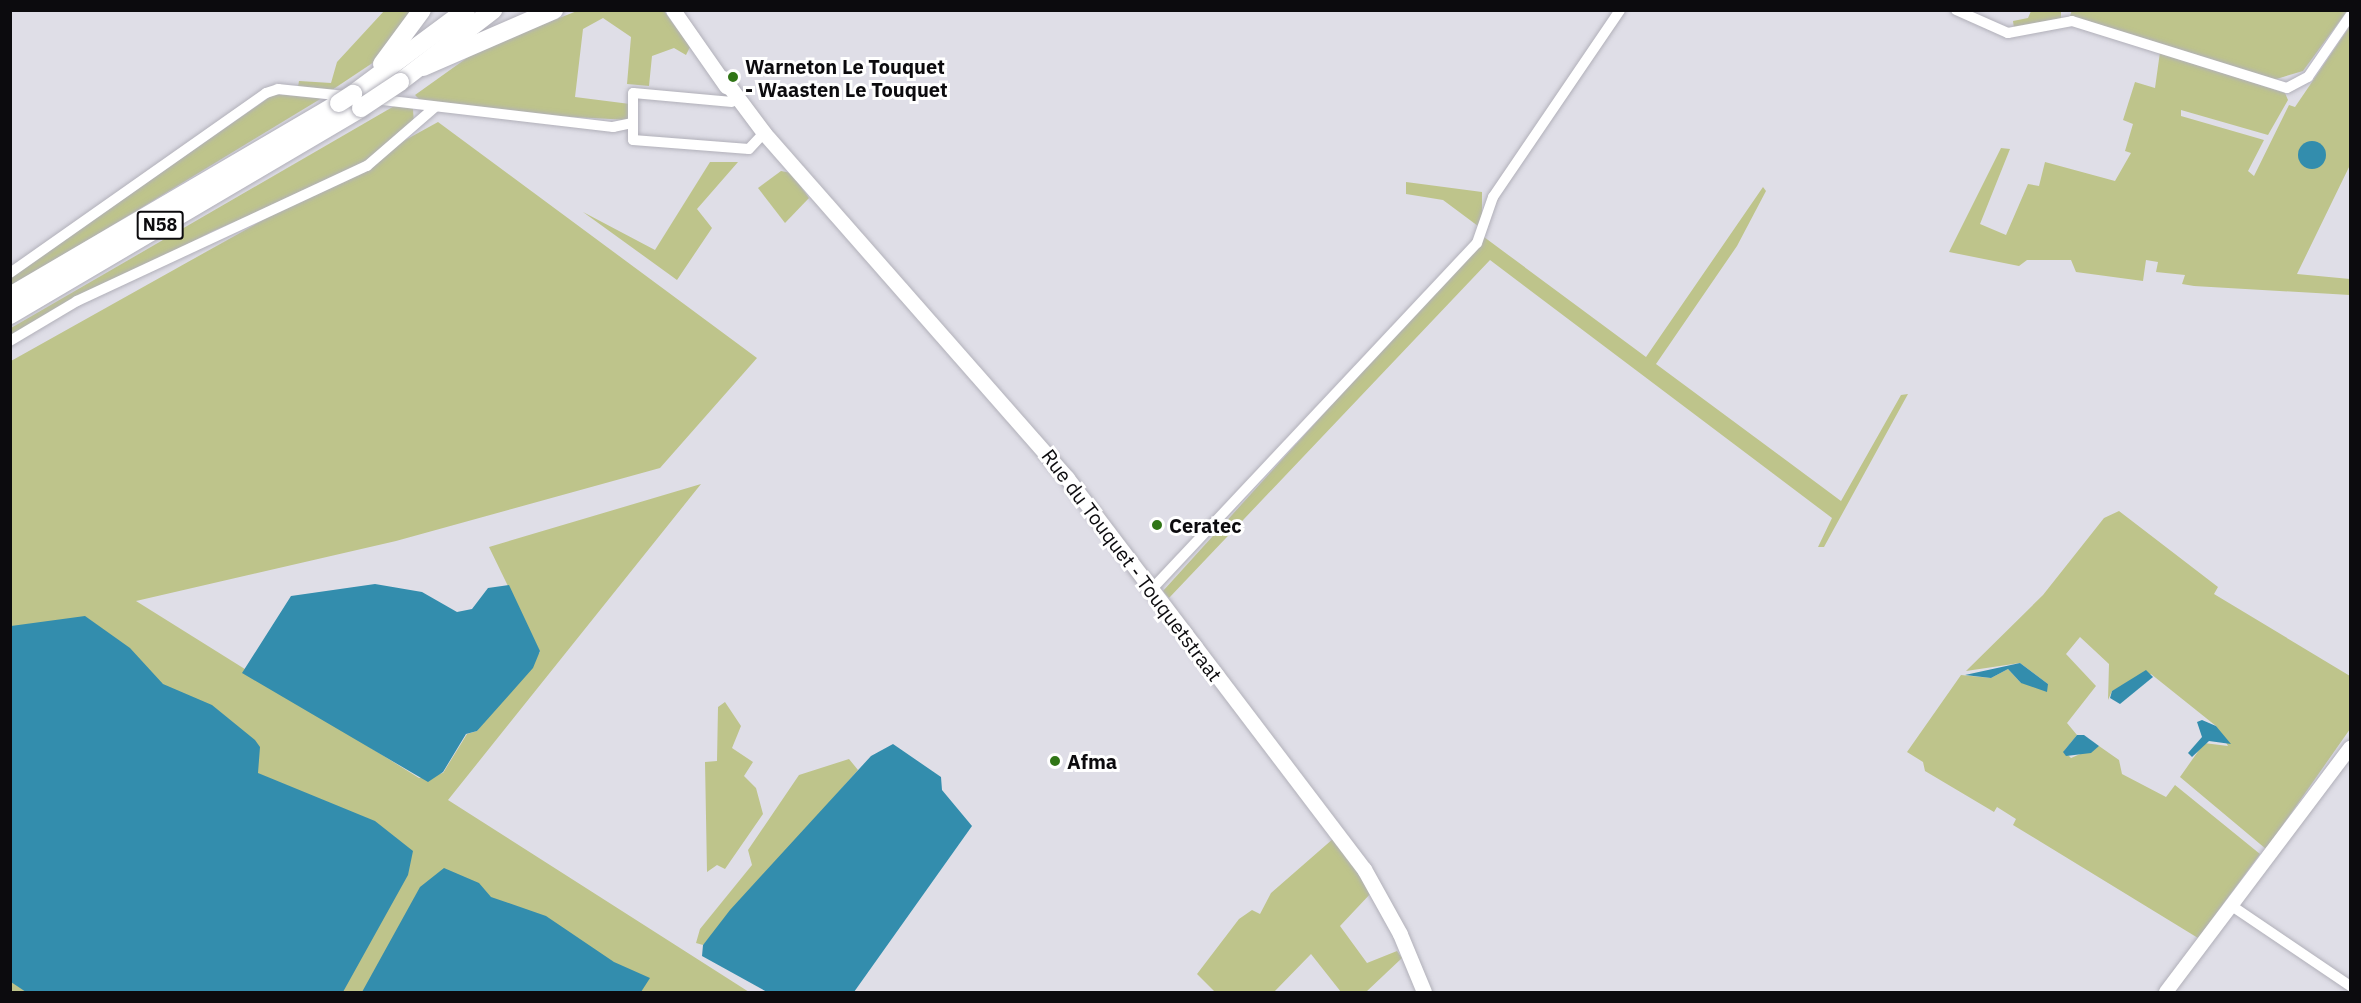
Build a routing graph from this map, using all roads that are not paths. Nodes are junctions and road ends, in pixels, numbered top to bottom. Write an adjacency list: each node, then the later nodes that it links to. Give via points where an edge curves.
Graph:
1 (422, 10): 10 (highway)
2 (466, 10): 10 (highway, N58)
3 (494, 10): 9 (highway, N58)
4 (554, 10): 9 (highway)
5 (673, 10): 11 (main road, Rue du Touquet - Touquetstraat)
6 (1620, 10): 21 (street, via 1493,197 1477,243)
7 (1956, 10): 8 (street, via 2008,33 2072,21 2286,88 2308,77)
8 (2350, 16)
9 (423, 67): 12 (highway, N58, bridge, via 400,82)
10 (376, 74): 12 (highway, N58)
11 (726, 80): 13 (main road, Rue du Touquet - Touquetstraat); 16 (main road, Rue du Touquet - Touquetstraat)
12 (351, 102): 18 (highway, N58); 19 (highway, N58)
13 (732, 102): 15 (street, via 633,93); 16 (main road, Rue du Touquet - Touquetstraat)
14 (434, 108): 15 (street, via 613,127); 17 (street, via 279,89 266,93); 20 (street, via 390,150 346,177 98,291)
15 (633, 123): 16 (street, via 633,140 749,149)
16 (762, 138): 21 (main road, Rue du Touquet - Touquetstraat, via 797,169 1032,434)
17 (10, 273)
18 (10, 296)
19 (10, 315)
20 (10, 341)
21 (1150, 590): 25 (main road, Rue du Touquet - Touquetstraat, via 1364,869 1400,934)
22 (2350, 748): 23 (street)
23 (2232, 906): 24 (street); 26 (street)
24 (2350, 986)
25 (1424, 993)
26 (2166, 993)

